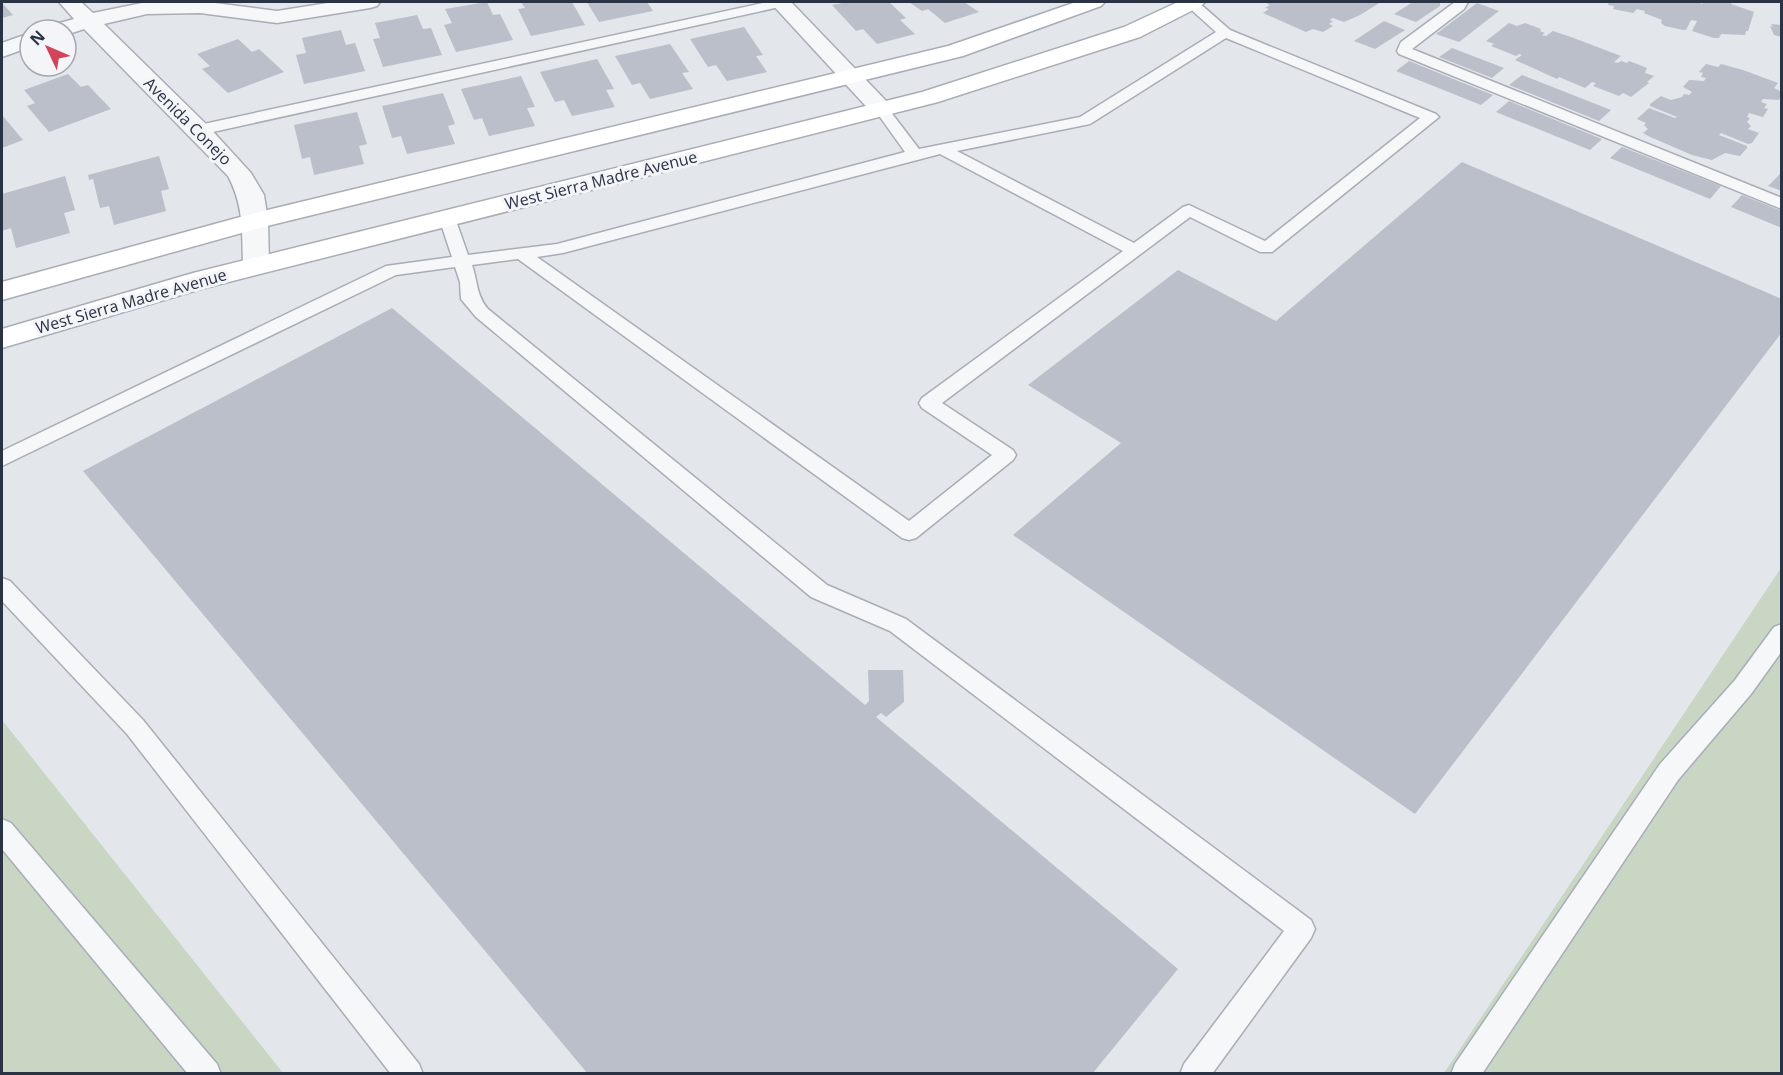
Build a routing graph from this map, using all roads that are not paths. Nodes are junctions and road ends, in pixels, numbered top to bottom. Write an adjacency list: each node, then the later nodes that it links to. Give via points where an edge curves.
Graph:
1 (69, 2): 7 (street, Avenida Conejo)
2 (370, 2): 7 (street, via 277,17 180,6 147,8)
3 (781, 2): 12 (street); 14 (lane)
4 (1094, 2): 12 (street, via 955,51)
5 (1193, 2): 9 (lane); 13 (street, West Sierra Madre Avenue, via 1132,32)
6 (1461, 2): 17 (lane, via 1406,45 1404,51)
7 (88, 21): 8 (street); 14 (street, Avenida Conejo)
8 (78, 24)
9 (1225, 33): 15 (lane, via 1085,121); 20 (lane, via 1431,117 1266,248 1189,210)
10 (18, 44): 11 (street)
11 (2, 50)
12 (853, 77): 13 (street); 19 (street)
13 (882, 110): 16 (lane); 18 (street, West Sierra Madre Avenue)
14 (199, 130): 19 (street, Avenida Conejo, via 238,173 251,195)
15 (942, 149): 16 (lane); 20 (lane)
16 (915, 154): 21 (lane, via 557,249)
17 (1782, 204)
18 (447, 218): 22 (lane); 23 (street, West Sierra Madre Avenue)
19 (255, 221): 23 (street, Avenida Conejo); 24 (street)
20 (1134, 250): 21 (lane, via 929,403 1006,455 909,532)
21 (521, 253): 22 (lane)
22 (460, 261): 26 (lane, via 392,270); 32 (lane, via 469,282 470,299 482,314 819,591 898,625 1302,929)
23 (256, 266): 25 (street, West Sierra Madre Avenue)
24 (2, 291)
25 (2, 339)
26 (2, 459)
27 (2, 587): 31 (lane, via 135,727)
28 (1782, 633): 33 (lane, via 1743,687 1669,772)
29 (2, 831): 30 (lane)
30 (207, 1074)
31 (410, 1074)
32 (1194, 1074)
33 (1465, 1074)

